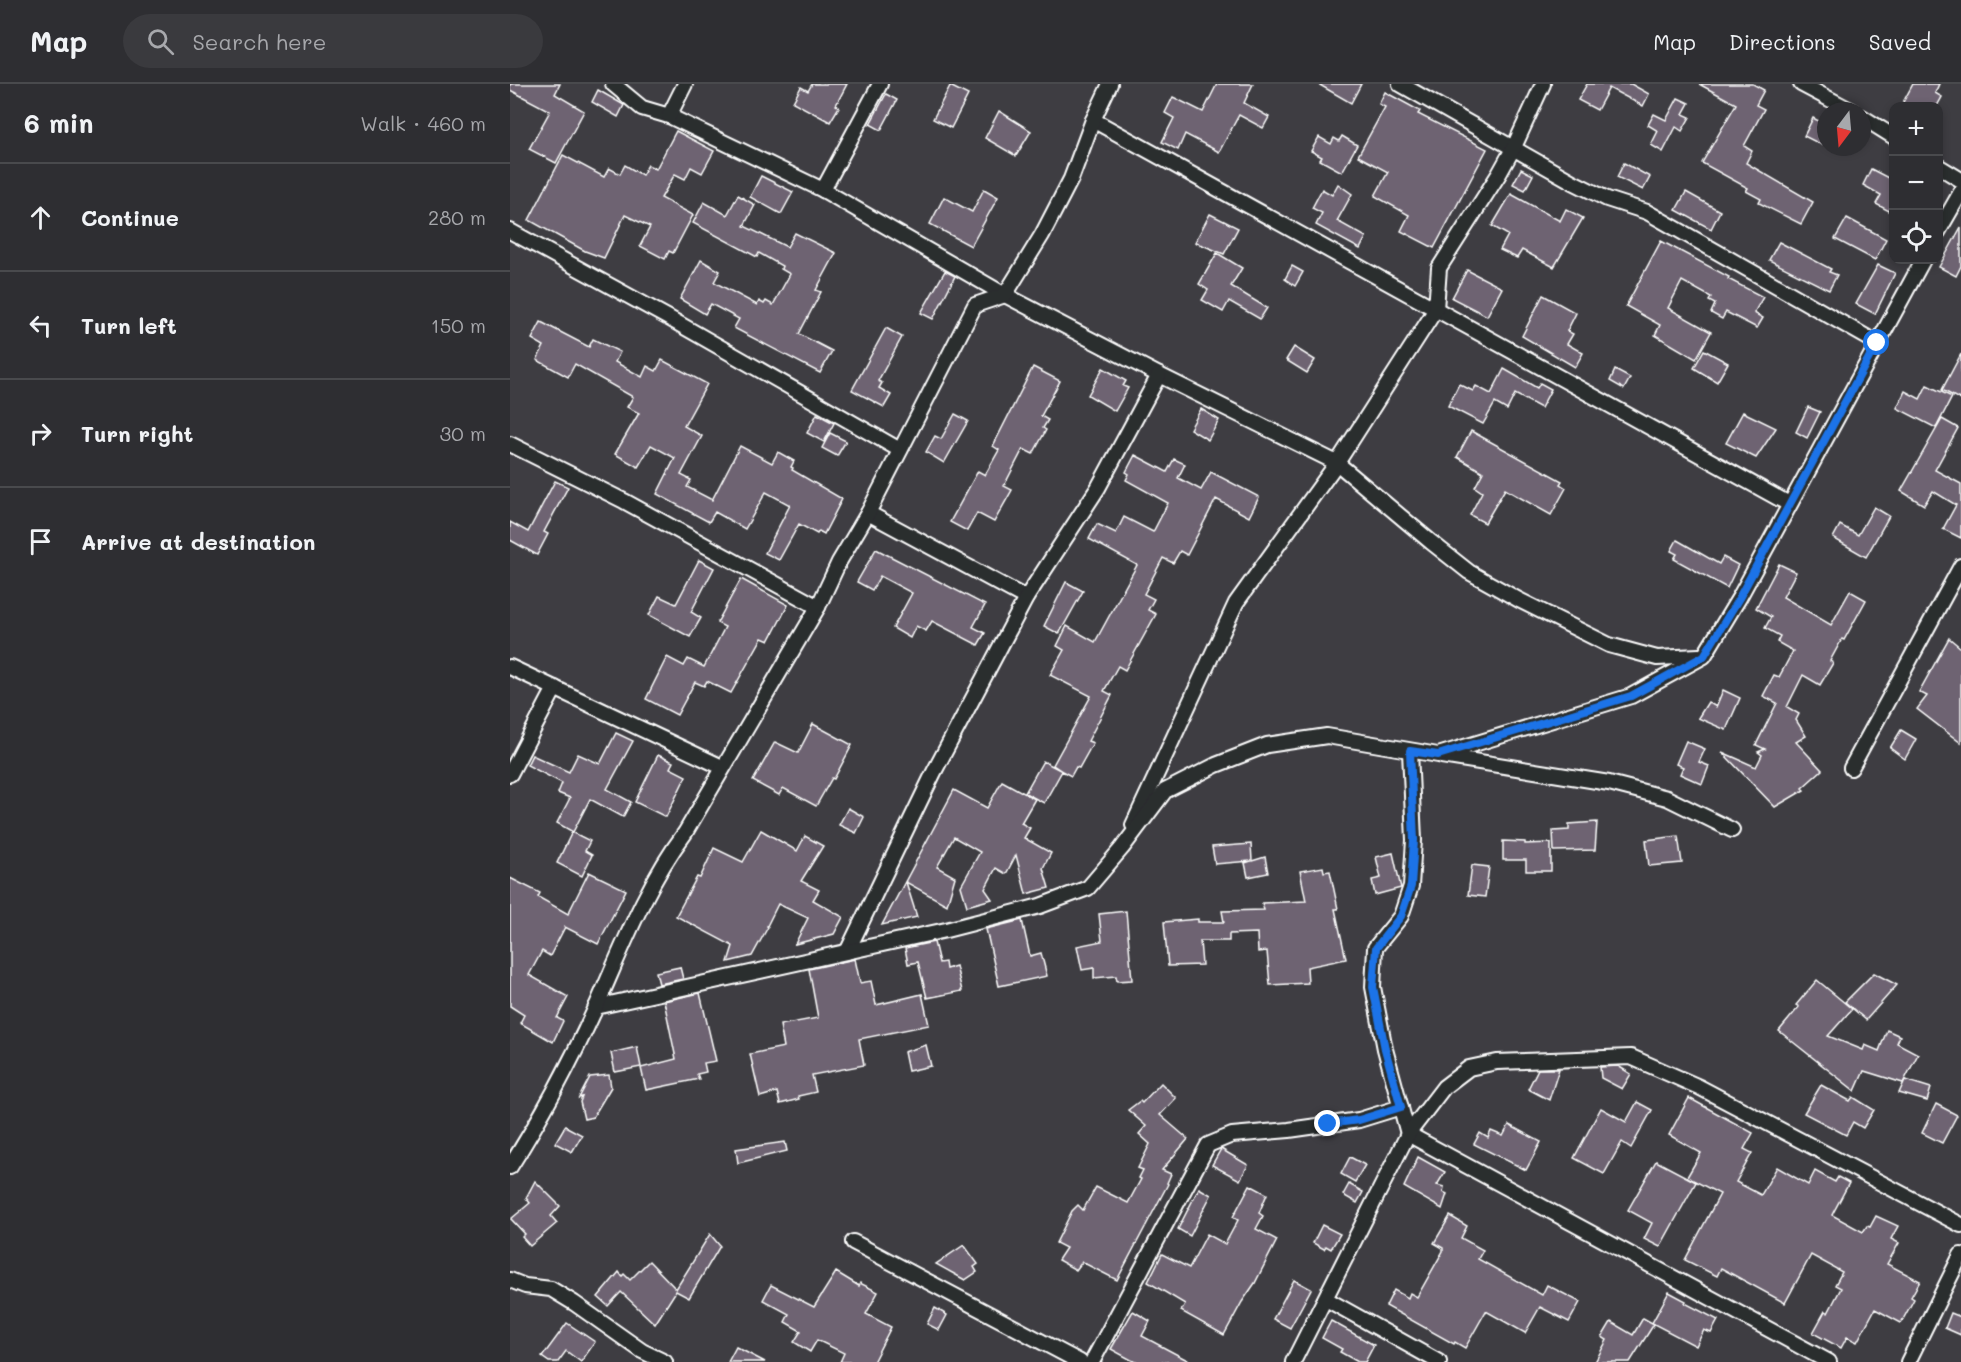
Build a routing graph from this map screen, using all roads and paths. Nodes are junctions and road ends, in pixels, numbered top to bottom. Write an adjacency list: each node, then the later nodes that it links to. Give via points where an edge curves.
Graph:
1 (613, 84): 9 (street, via 642,108)
2 (685, 84): 9 (street)
3 (880, 84): 16 (street)
4 (1110, 84): 10 (street)
5 (1400, 84): 13 (street)
6 (1543, 84): 13 (street)
7 (1801, 84): 8 (street)
8 (1835, 102)
9 (669, 116): 16 (street)
10 (1093, 120): 21 (street, via 1071,179); 22 (street)
11 (1871, 123): 12 (street)
12 (1889, 134)
13 (1514, 147): 22 (street, via 1439,268); 23 (street, via 1607,199 1647,212)
14 (1943, 169): 15 (street)
15 (1961, 180)
16 (823, 190): 21 (street)
17 (1961, 192): 18 (street)
18 (1943, 223)
19 (510, 231): 26 (street)
20 (1921, 264): 23 (street)
21 (1005, 295): 24 (street); 26 (street, via 975,305)
22 (1436, 309): 27 (street); 28 (street)
23 (1877, 343): 28 (street)
24 (1159, 375): 27 (street); 31 (street, via 1098,488)
25 (510, 444): 32 (street)
26 (900, 450): 29 (street)
27 (1337, 463): 33 (street, via 1469,572 1528,605 1609,645 1657,658); 42 (street, via 1236,603)
28 (1789, 504): 33 (street)
29 (868, 513): 31 (street); 32 (street)
30 (1961, 567): 39 (street)
31 (1026, 598): 43 (street, via 934,772)
32 (818, 607): 38 (street)
33 (1704, 656): 37 (street, via 1631,696)
34 (510, 667): 35 (street)
35 (555, 688): 38 (street); 40 (street)
36 (1410, 751): 37 (street); 42 (street, via 1327,736 1267,745 1165,791); 45 (street, via 1414,840 1411,886 1401,916 1376,948 1373,987)
37 (1438, 755): 41 (street, via 1609,783 1666,798)
38 (722, 767): 44 (street, via 685,833 666,858)
39 (1851, 768)
40 (510, 774)
41 (1732, 830)
42 (1122, 848): 43 (street, via 1088,888 946,930)
43 (847, 952): 44 (street)
44 (596, 1006): 47 (street)
45 (1401, 1107): 46 (street); 56 (street, via 1359,1120 1232,1135 1208,1145)
46 (1408, 1134): 48 (street, via 1444,1087 1469,1068 1497,1062 1631,1057 1699,1087); 52 (street); 59 (street)
47 (510, 1167)
48 (1961, 1225)
49 (853, 1242): 55 (street)
50 (1961, 1256): 60 (street)
51 (510, 1280): 53 (street, via 551,1289)
52 (1326, 1299): 57 (street); 58 (street)
53 (639, 1357): 54 (street)
54 (666, 1362)
55 (1080, 1362)
56 (1092, 1362)
57 (1293, 1362)
58 (1439, 1362)
59 (1829, 1362)
60 (1908, 1362)

